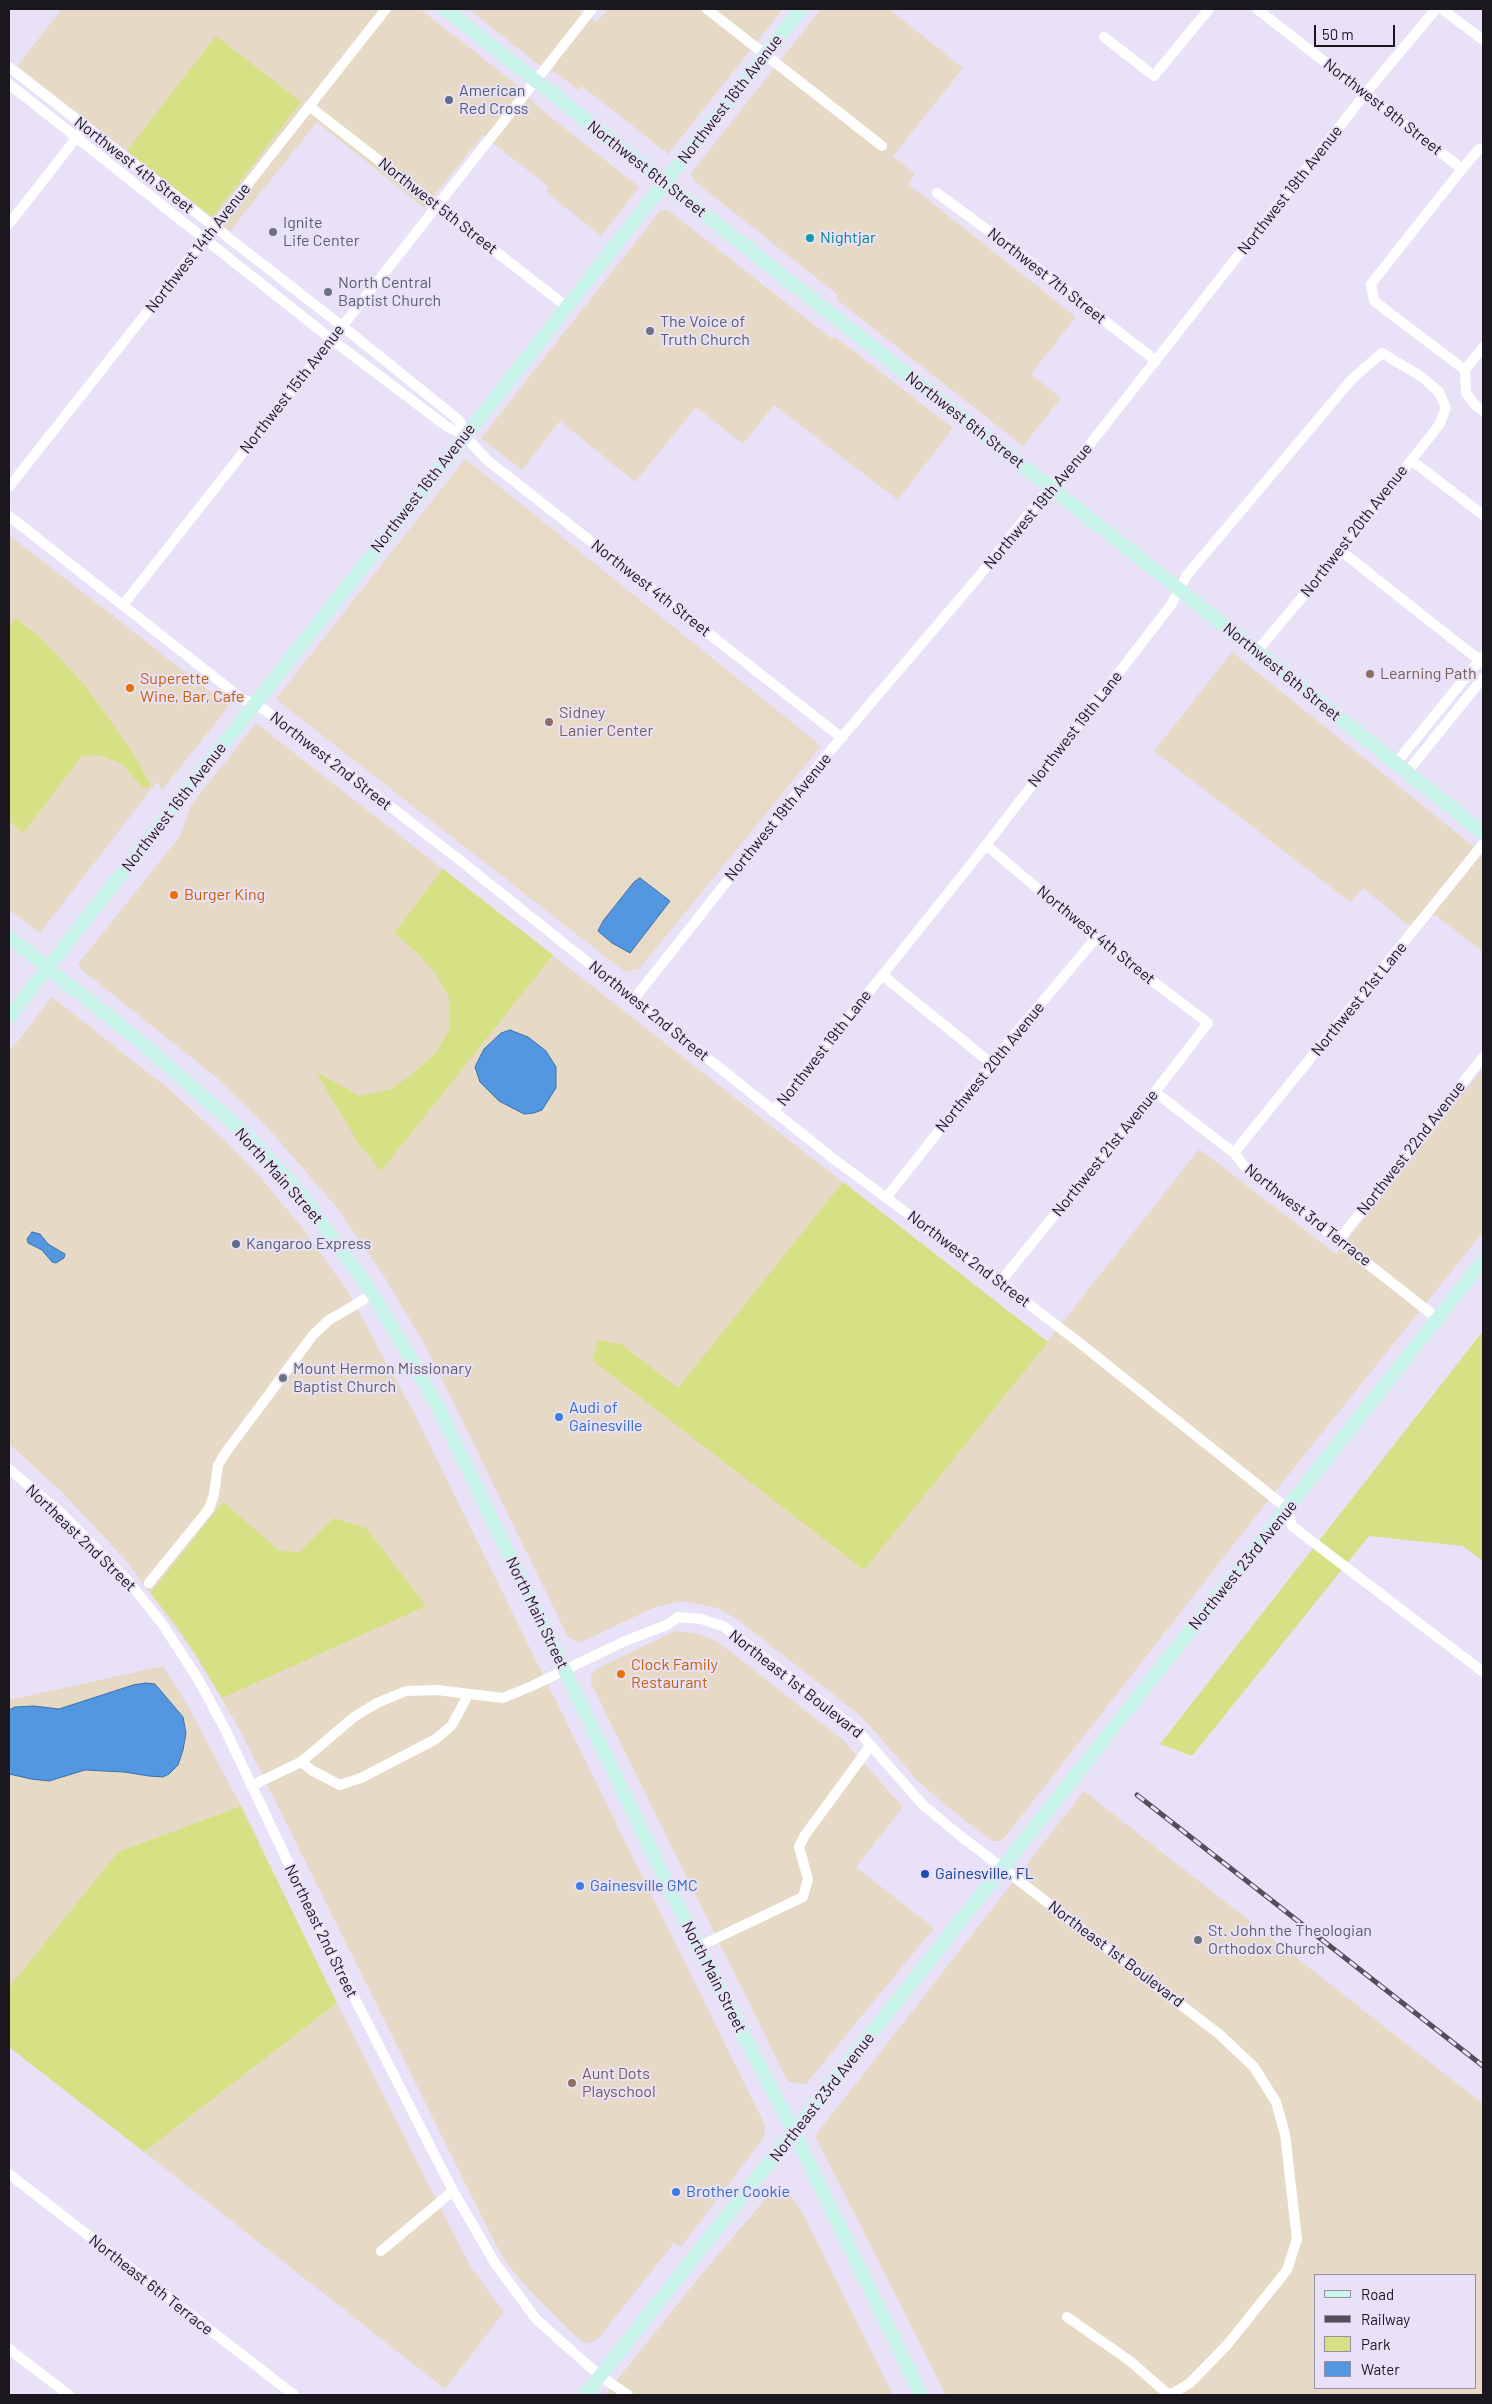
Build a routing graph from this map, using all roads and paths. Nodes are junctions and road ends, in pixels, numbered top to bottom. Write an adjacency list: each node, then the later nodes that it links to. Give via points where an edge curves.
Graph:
1 (386, 9): 17 (street, Northwest 14th Avenue)
2 (445, 9): 14 (main road, Northwest 6th Street)
3 (592, 9): 14 (street, Northwest 15th Avenue)
4 (707, 9): 12 (street)
5 (801, 9): 12 (main road, Northwest 16th Avenue)
6 (1209, 9): 10 (street, via 1154,76)
7 (1257, 9): 16 (street, Northwest 9th Street)
8 (1436, 9): 16 (street, Northwest 19th Avenue)
9 (1442, 9): 11 (street)
10 (1104, 37)
11 (1483, 40)
12 (765, 55): 20 (street); 23 (main road, Northwest 16th Avenue)
13 (9, 67): 18 (street, Northwest 4th Street)
14 (536, 81): 23 (main road, Northwest 6th Street); 25 (street, Northwest 15th Avenue)
15 (9, 84): 19 (street, Northwest 4th Street)
16 (1365, 94): 22 (street, Northwest 9th Street); 33 (street, Northwest 19th Avenue)
17 (309, 106): 25 (street, Northwest 5th Street); 27 (street, Northwest 14th Avenue)
18 (85, 126): 19 (street); 27 (street, Northwest 4th Street)
19 (76, 137): 26 (street); 28 (street, Northwest 4th Street)
20 (882, 146)
21 (1483, 148): 22 (street)
22 (1462, 169): 34 (street, via 1371,284 1374,301)
23 (664, 182): 29 (main road, Northwest 16th Avenue); 40 (main road, Northwest 6th Street)
24 (937, 194): 33 (street, Northwest 7th Street, via 1008,244)
25 (436, 205): 29 (street, Northwest 5th Street); 30 (street, Northwest 15th Avenue)
26 (9, 224)
27 (214, 228): 28 (street, Northwest 14th Avenue); 30 (street, Northwest 4th Street)
28 (206, 239): 31 (street, Northwest 4th Street); 39 (street, Northwest 14th Avenue)
29 (567, 306): 37 (main road, Northwest 16th Avenue)
30 (342, 326): 31 (street, Northwest 15th Avenue); 37 (street, Northwest 4th Street, via 460,420)
31 (331, 339): 37 (street, Northwest 4th Street, via 446,426); 45 (street, Northwest 15th Avenue)
32 (1483, 347): 34 (street)
33 (1156, 361): 40 (street, Northwest 19th Avenue, via 1065,476)
34 (1465, 370): 36 (street, via 1466,393)
35 (1446, 408): 38 (street, Northwest 20th Avenue, via 1439,425); 44 (street, Northwest 19th Lane, via 1439,392 1422,377 1382,353 1352,379 1187,574)
36 (1483, 411)
37 (464, 435): 49 (main road, Northwest 16th Avenue); 50 (street, Northwest 4th Street, via 487,460)
38 (1411, 460): 41 (street); 43 (street, Northwest 20th Avenue)
39 (9, 487)
40 (1050, 487): 44 (main road, Northwest 6th Street); 50 (street, Northwest 19th Avenue, via 974,583)
41 (1483, 515)
42 (9, 516): 45 (street, Northwest 2nd Street)
43 (1341, 551): 46 (street, Northwest 20th Avenue); 47 (street)
44 (1180, 590): 46 (main road, Northwest 6th Street); 54 (street, Northwest 19th Lane)
45 (123, 605): 49 (street, Northwest 2nd Street, via 241,698)
46 (1257, 651): 51 (main road, Northwest 6th Street)
47 (1482, 660): 51 (street)
48 (1483, 678): 51 (street)
49 (255, 705): 57 (main road, Northwest 16th Avenue); 59 (street, Northwest 2nd Street, via 457,858)
50 (842, 738): 59 (street, Northwest 19th Avenue)
51 (1402, 768): 52 (main road, Northwest 6th Street)
52 (1483, 834)
53 (1483, 844): 66 (street, Northwest 21st Lane)
54 (986, 845): 56 (street, Northwest 4th Street); 58 (street, Northwest 19th Lane)
55 (9, 937): 57 (main road, North Main Street)
56 (1096, 938): 61 (street, Northwest 4th Street); 63 (street, Northwest 20th Avenue)
57 (47, 968): 60 (main road, Northwest 16th Avenue); 71 (main road, North Main Street, via 142,1043 248,1136 304,1198)
58 (882, 975): 63 (street); 65 (street, Northwest 19th Lane)
59 (634, 999): 65 (street, Northwest 2nd Street)
60 (9, 1017)
61 (1208, 1023): 64 (street, Northwest 21st Avenue)
62 (1483, 1057): 68 (street, Northwest 22nd Avenue)
63 (992, 1064): 67 (street, Northwest 20th Avenue)
64 (1155, 1092): 66 (street, Northwest 3rd Terrace); 70 (street, Northwest 21st Avenue)
65 (773, 1112): 67 (street, Northwest 2nd Street)
66 (1234, 1153): 68 (street, Northwest 3rd Terrace, via 1246,1168)
67 (886, 1198): 70 (street, Northwest 2nd Street)
68 (1339, 1240): 72 (street, Northwest 3rd Terrace)
69 (1483, 1261): 72 (main road, Northwest 23rd Avenue)
70 (1000, 1282): 74 (street, Northwest 2nd Street)
71 (373, 1294): 75 (street, via 329,1320 313,1335 218,1465 209,1509); 76 (main road, North Main Street, via 436,1403)
72 (1438, 1319): 74 (main road, Northwest 23rd Avenue)
73 (9, 1469): 81 (street, Northeast 2nd Street, via 60,1513 129,1582 163,1625 198,1678)
74 (1288, 1509): 77 (street, via 1292,1526); 82 (main road, Northwest 23rd Avenue)
75 (149, 1583)
76 (565, 1670): 78 (street, Northeast 1st Boulevard, via 503,1698); 79 (street, Northeast 1st Boulevard, via 667,1625 678,1617 712,1621 723,1626 843,1719); 83 (main road, North Main Street)
77 (1483, 1672)
78 (468, 1695): 80 (street, Northeast 1st Boulevard, via 437,1690 406,1691 354,1717); 80 (street, via 452,1725 436,1739 361,1778 340,1785)
79 (871, 1746): 82 (street, Northeast 1st Boulevard, via 923,1805); 83 (street, via 799,1847 808,1879 803,1896)
80 (301, 1762): 81 (street, Northeast 1st Boulevard)
81 (251, 1786): 86 (street, Northeast 2nd Street, via 323,1936)
82 (1002, 1869): 84 (main road, Northeast 23rd Avenue); 96 (street, Northeast 1st Boulevard, via 1219,2034 1254,2067 1276,2102 1285,2134 1297,2239 1287,2270 1227,2344 1190,2383)
83 (698, 1946): 84 (main road, North Main Street)
84 (794, 2132): 90 (main road, Northeast 23rd Avenue); 95 (main road, North Main Street)
85 (9, 2174): 92 (street, Northeast 6th Terrace)
86 (453, 2191): 87 (street); 90 (street, Northeast 2nd Street, via 494,2263 521,2301 536,2319)
87 (380, 2252)
88 (1067, 2317): 96 (street, via 1130,2361)
89 (9, 2349): 91 (street)
90 (600, 2376): 93 (main road, Northeast 23rd Avenue); 94 (street, Northeast 2nd Street)
91 (69, 2395)
92 (294, 2395)
93 (585, 2395)
94 (628, 2395)
95 (921, 2395)
96 (1169, 2395)

